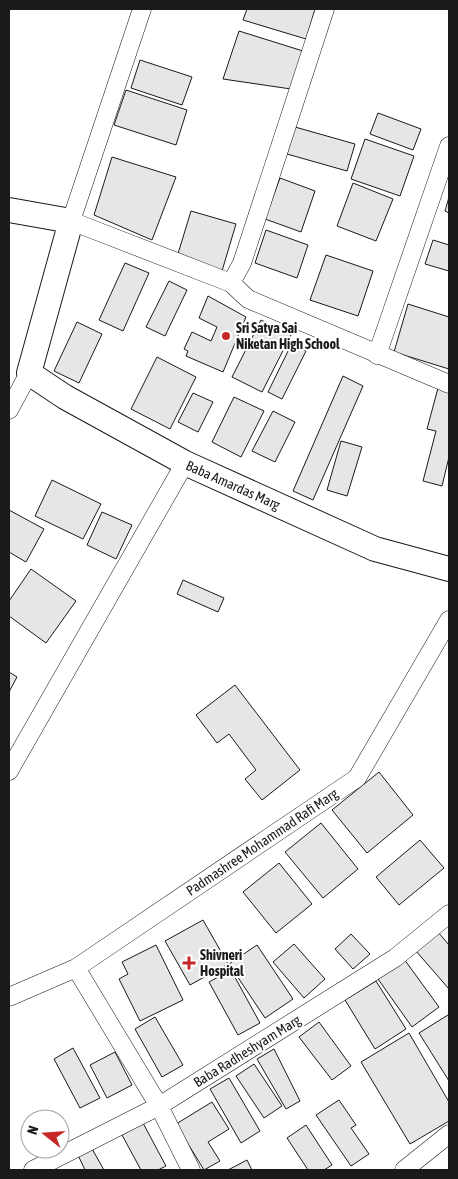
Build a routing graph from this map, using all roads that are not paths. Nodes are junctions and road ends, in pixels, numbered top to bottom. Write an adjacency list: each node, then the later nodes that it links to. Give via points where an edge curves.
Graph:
1 (142, 9): 5 (street)
2 (325, 9): 6 (street, via 242,263)
3 (449, 146): 7 (street)
4 (9, 210): 5 (street)
5 (71, 221): 6 (street); 8 (street)
6 (230, 283): 7 (street, via 248,298)
7 (377, 355): 9 (street)
8 (29, 373): 10 (street); 11 (street, Baba Amardas Marg, via 65,397)
9 (449, 384)
10 (9, 410)
11 (185, 463): 12 (street, Baba Amardas Marg, via 375,549); 14 (street)
12 (449, 570)
13 (449, 620): 16 (street, Padmashree Mohammad Rafi Marg, via 357,778)
14 (9, 771)
15 (449, 914): 18 (street, Baba Radheshyam Marg, via 395,958)
16 (76, 968): 17 (street, Padmashree Mohammad Rafi Marg); 18 (street)
17 (9, 997)
18 (159, 1106): 20 (street, Baba Radheshyam Marg); 21 (street)
19 (449, 1134): 22 (street)
20 (33, 1170)
21 (191, 1170)
22 (404, 1170)

